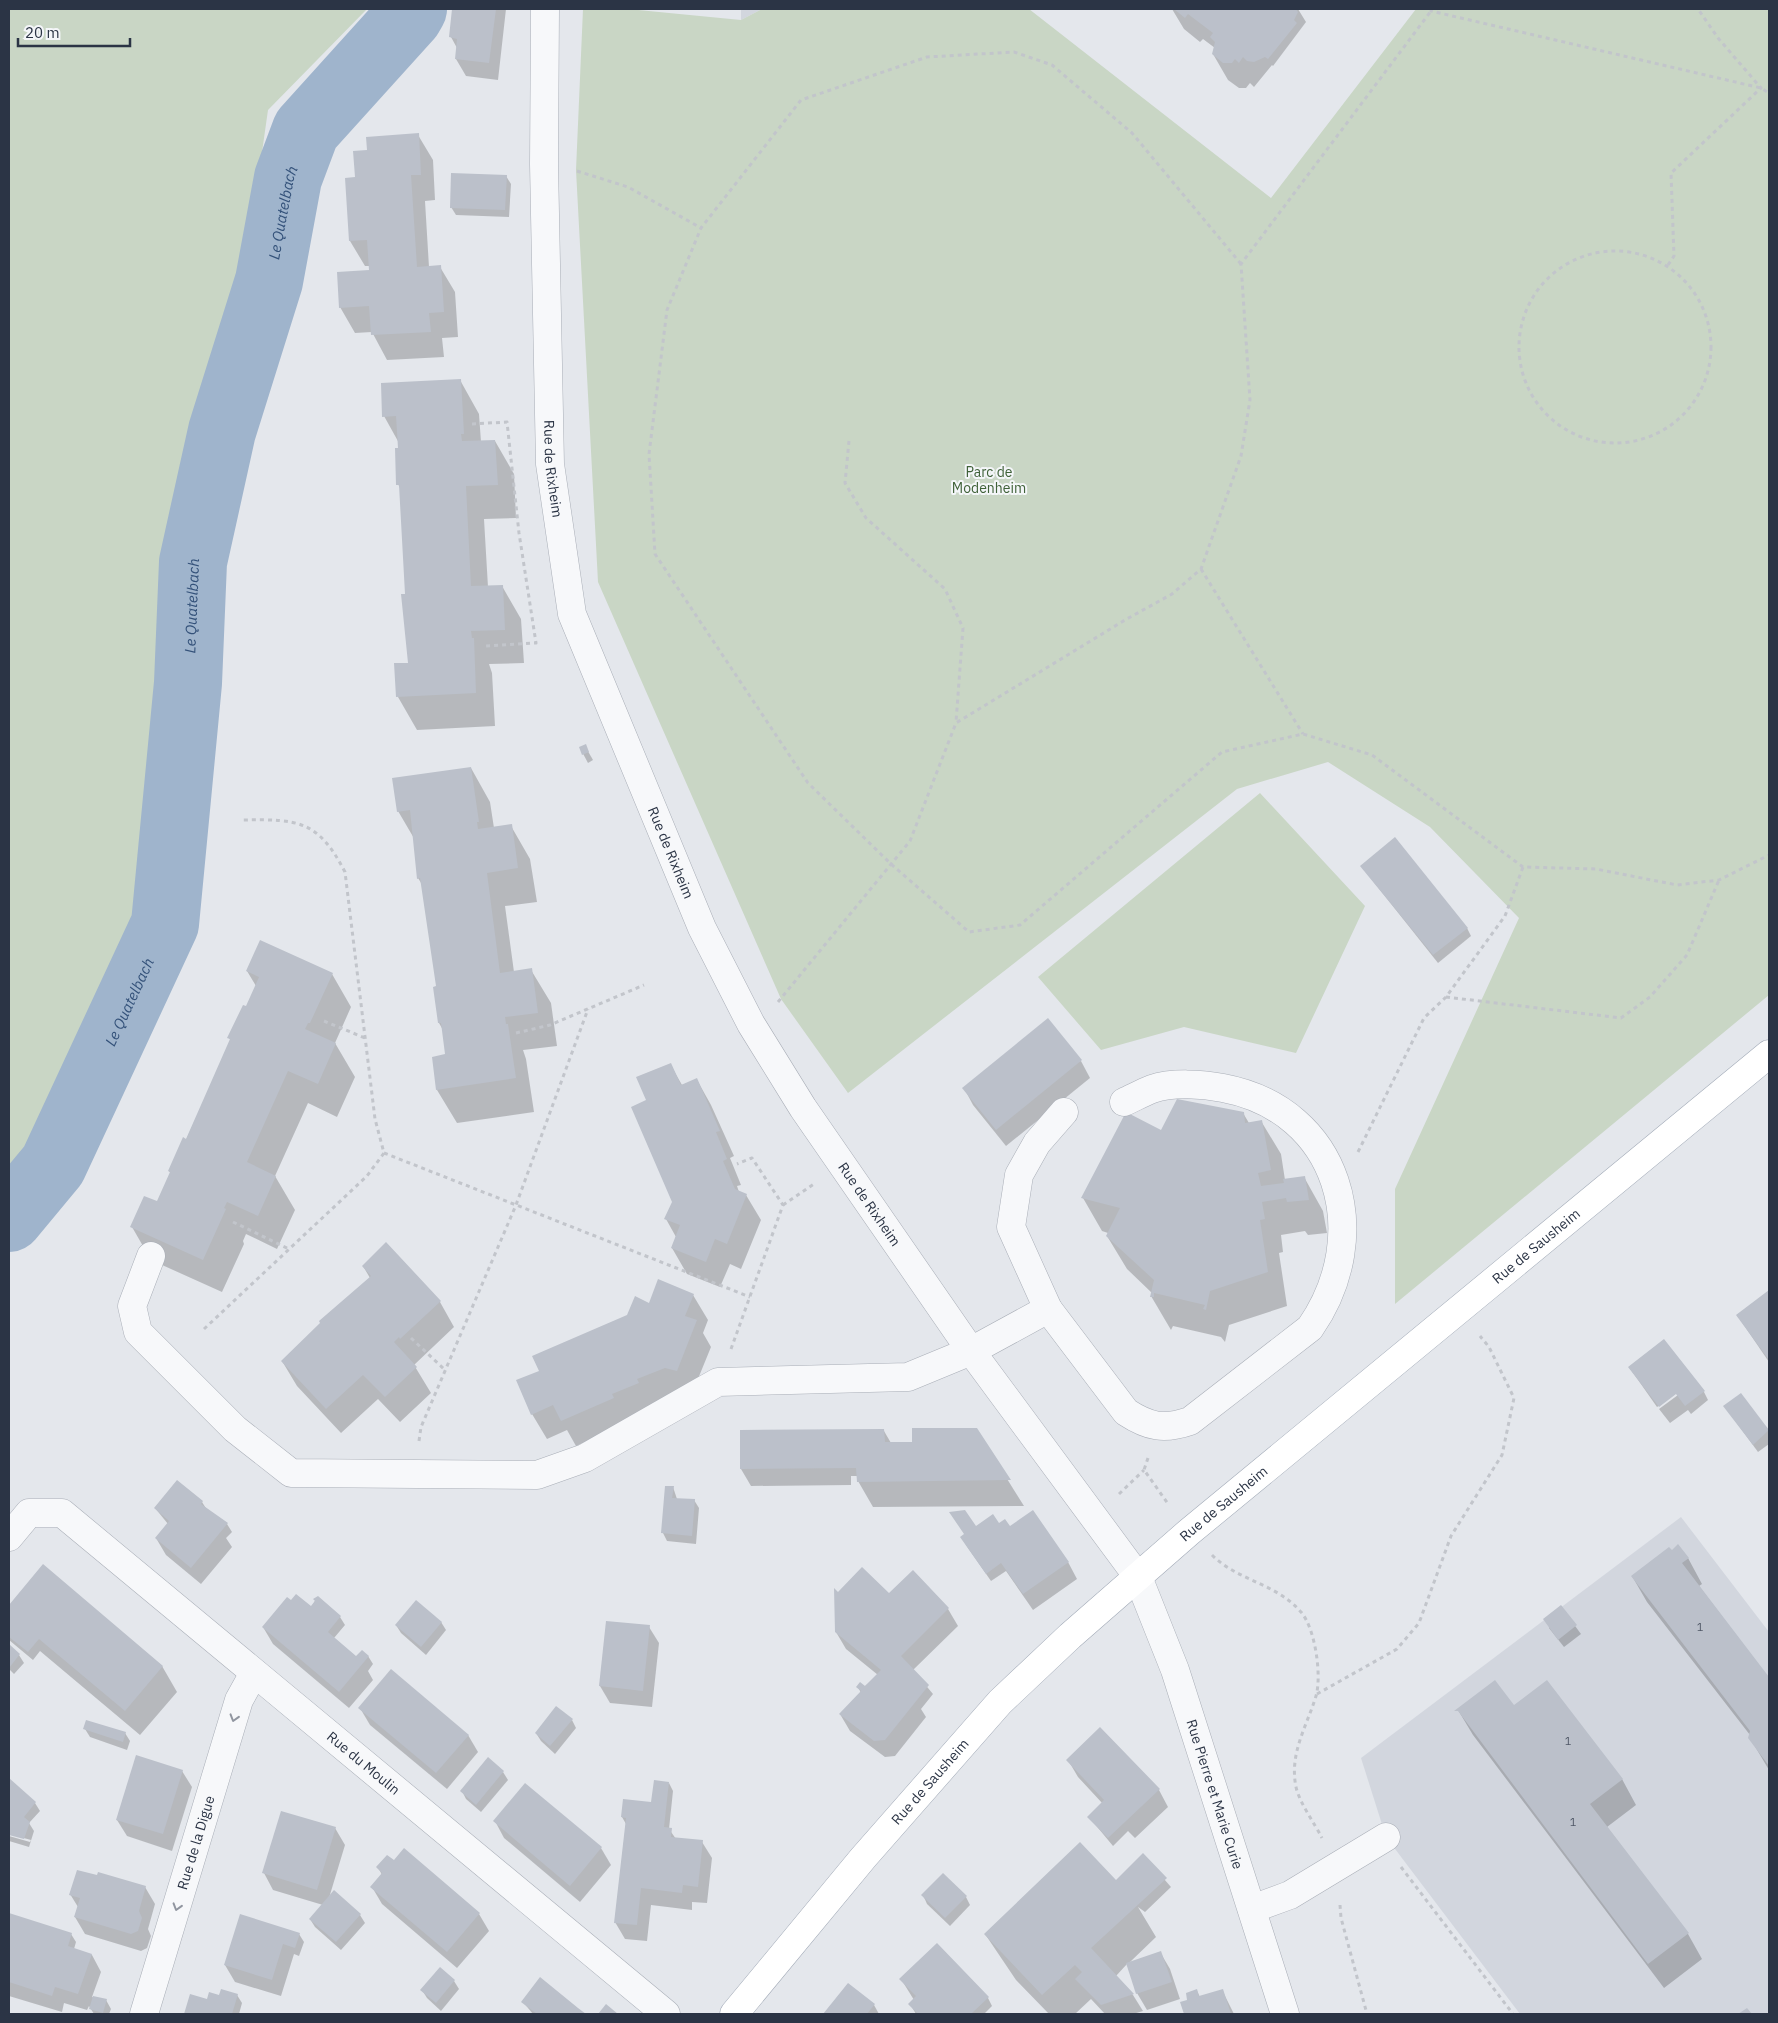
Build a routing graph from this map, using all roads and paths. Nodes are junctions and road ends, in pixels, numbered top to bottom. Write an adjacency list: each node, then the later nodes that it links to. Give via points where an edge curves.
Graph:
1 (545, 9): 6 (street, Rue de Rixheim)
2 (1698, 9): 4 (path)
3 (1432, 10): 4 (path); 8 (path)
4 (1761, 88): 5 (path); 9 (path, via 1671,173 1674,256)
5 (1769, 93)
6 (544, 164): 7 (path, via 576,170 628,188); 25 (street, Rue de Rixheim, via 550,464 572,614 702,928)
7 (701, 228): 8 (path, via 801,100 927,57 1014,52 1052,65 1132,133); 18 (path, via 667,310 649,454 655,554 808,782)
8 (1241, 264): 12 (path, via 1250,400 1241,456)
9 (1668, 265): 9 (path, via 1624,251 1601,251 1578,257 1558,268 1541,284 1528,304 1518,350 1522,372 1531,394 1544,412 1563,428 1584,438 1606,443 1630,443 1673,425 1702,390 1711,360 1709,321 1695,293)
10 (472, 424): 13 (path, via 507,422 519,533 536,643)
11 (848, 441): 14 (path, via 845,483 866,518 945,589 963,628)
12 (1201, 569): 14 (path, via 1172,594); 15 (path)
13 (484, 646)
14 (956, 723): 18 (path, via 910,841)
15 (1303, 734): 18 (path, via 1222,752 1020,925 969,932); 19 (path, via 1372,754)
16 (242, 820): 27 (path, via 280,819 302,824 316,832 333,849 345,872)
17 (1769, 855): 20 (path)
18 (891, 864): 25 (path, via 781,999)
19 (1523, 867): 20 (path, via 1596,869 1677,885); 22 (path, via 1505,916)
20 (1720, 880): 22 (path, via 1687,955 1650,997 1621,1018)
21 (644, 985): 23 (path)
22 (1446, 997): 34 (path, via 1424,1018)
23 (588, 1009): 26 (path, via 550,1025); 35 (path)
24 (324, 1021): 27 (path)
25 (751, 1024): 45 (street, Rue de Rixheim, via 803,1108)
26 (516, 1033)
27 (365, 1038): 31 (path, via 374,1119)
28 (1769, 1054): 42 (main road, Rue de Sausheim)
29 (1124, 1102): 34 (street, via 1153,1089 1201,1084 1244,1092 1282,1110 1306,1131 1325,1158)
30 (1064, 1112): 41 (street, via 1037,1143 1019,1175 1011,1227)
31 (384, 1153): 35 (path); 38 (path, via 367,1176)
32 (737, 1164): 36 (path, via 752,1158)
33 (814, 1184): 36 (path)
34 (1339, 1190): 48 (street, via 1342,1250 1325,1307 1310,1328 1190,1421 1175,1426)
35 (516, 1205): 40 (path); 46 (path)
36 (783, 1205): 40 (path)
37 (233, 1222): 38 (path)
38 (289, 1249): 43 (path)
39 (151, 1256): 49 (street, via 132,1306 138,1332 235,1429 292,1474)
40 (750, 1296): 47 (path)
41 (1048, 1309): 45 (street); 48 (street, via 1126,1412 1142,1423)
42 (1458, 1311): 50 (main road, Rue de Sausheim); 54 (path, via 1489,1347 1514,1398 1502,1455 1451,1536 1419,1623 1397,1649)
43 (204, 1329)
44 (411, 1338): 46 (path)
45 (971, 1352): 47 (street, via 908,1377); 52 (street, Rue de Rixheim)
46 (445, 1370): 49 (path, via 421,1427)
47 (718, 1382): 49 (street, via 585,1458 537,1475)
48 (1157, 1426): 50 (path, via 1144,1470)
49 (416, 1474)
50 (1189, 1532): 52 (main road, Rue de Sausheim); 54 (path, via 1222,1565 1282,1593 1303,1613 1315,1638)
51 (9, 1537): 53 (street, Rue du Moulin, via 29,1513 62,1513)
52 (1138, 1577): 57 (street, Rue Pierre et Marie Curie, via 1175,1670); 61 (main road, Rue de Sausheim, via 1000,1702 863,1858)
53 (254, 1673): 59 (street, Rue de la Digue, one-way to 59, via 239,1700); 60 (street, Rue du Moulin)
54 (1317, 1694): 56 (path, via 1296,1748 1296,1787)
55 (1384, 1839): 56 (street); 63 (path)
56 (1337, 1868): 57 (street, via 1290,1895); 58 (path, via 1341,1918)
57 (1252, 1909): 62 (street, Rue Pierre et Marie Curie)
58 (1365, 2013)
59 (144, 2014)
60 (666, 2014)
61 (734, 2014)
62 (1285, 2014)
63 (1513, 2014)

